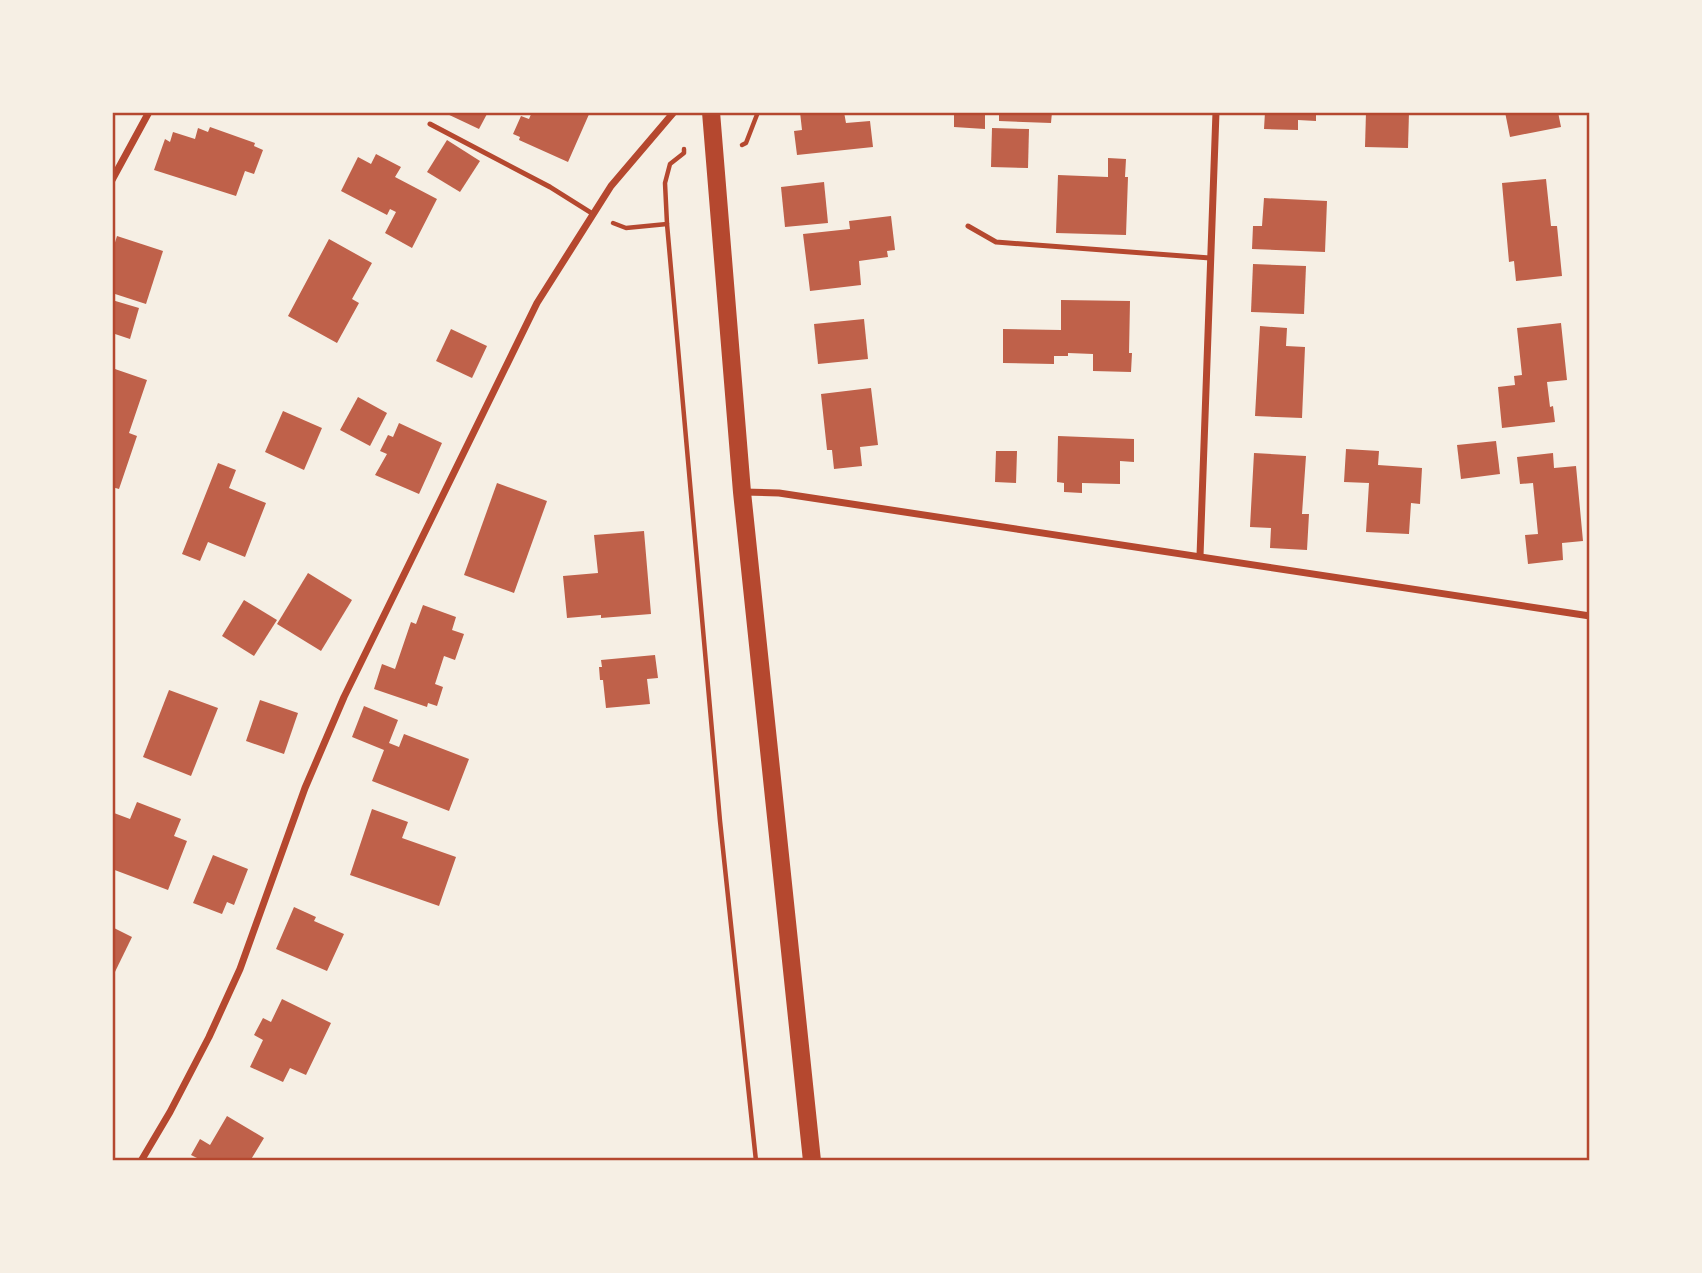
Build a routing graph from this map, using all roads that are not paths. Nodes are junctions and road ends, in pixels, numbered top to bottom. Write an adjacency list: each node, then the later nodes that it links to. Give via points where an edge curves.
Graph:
1 (149, 112): 6 (street)
2 (674, 112): 7 (street)
3 (711, 112): 10 (main road)
4 (1216, 112): 9 (street)
5 (430, 124): 7 (lane)
6 (112, 180)
7 (593, 214): 13 (street, via 537,303 344,697 305,788 240,969 209,1037)
8 (968, 226): 9 (lane, via 996,242)
9 (1210, 258): 11 (street)
10 (742, 492): 11 (street, via 779,493); 14 (main road)
11 (1200, 556): 12 (street)
12 (1590, 617)
13 (141, 1161)
14 (812, 1161)

